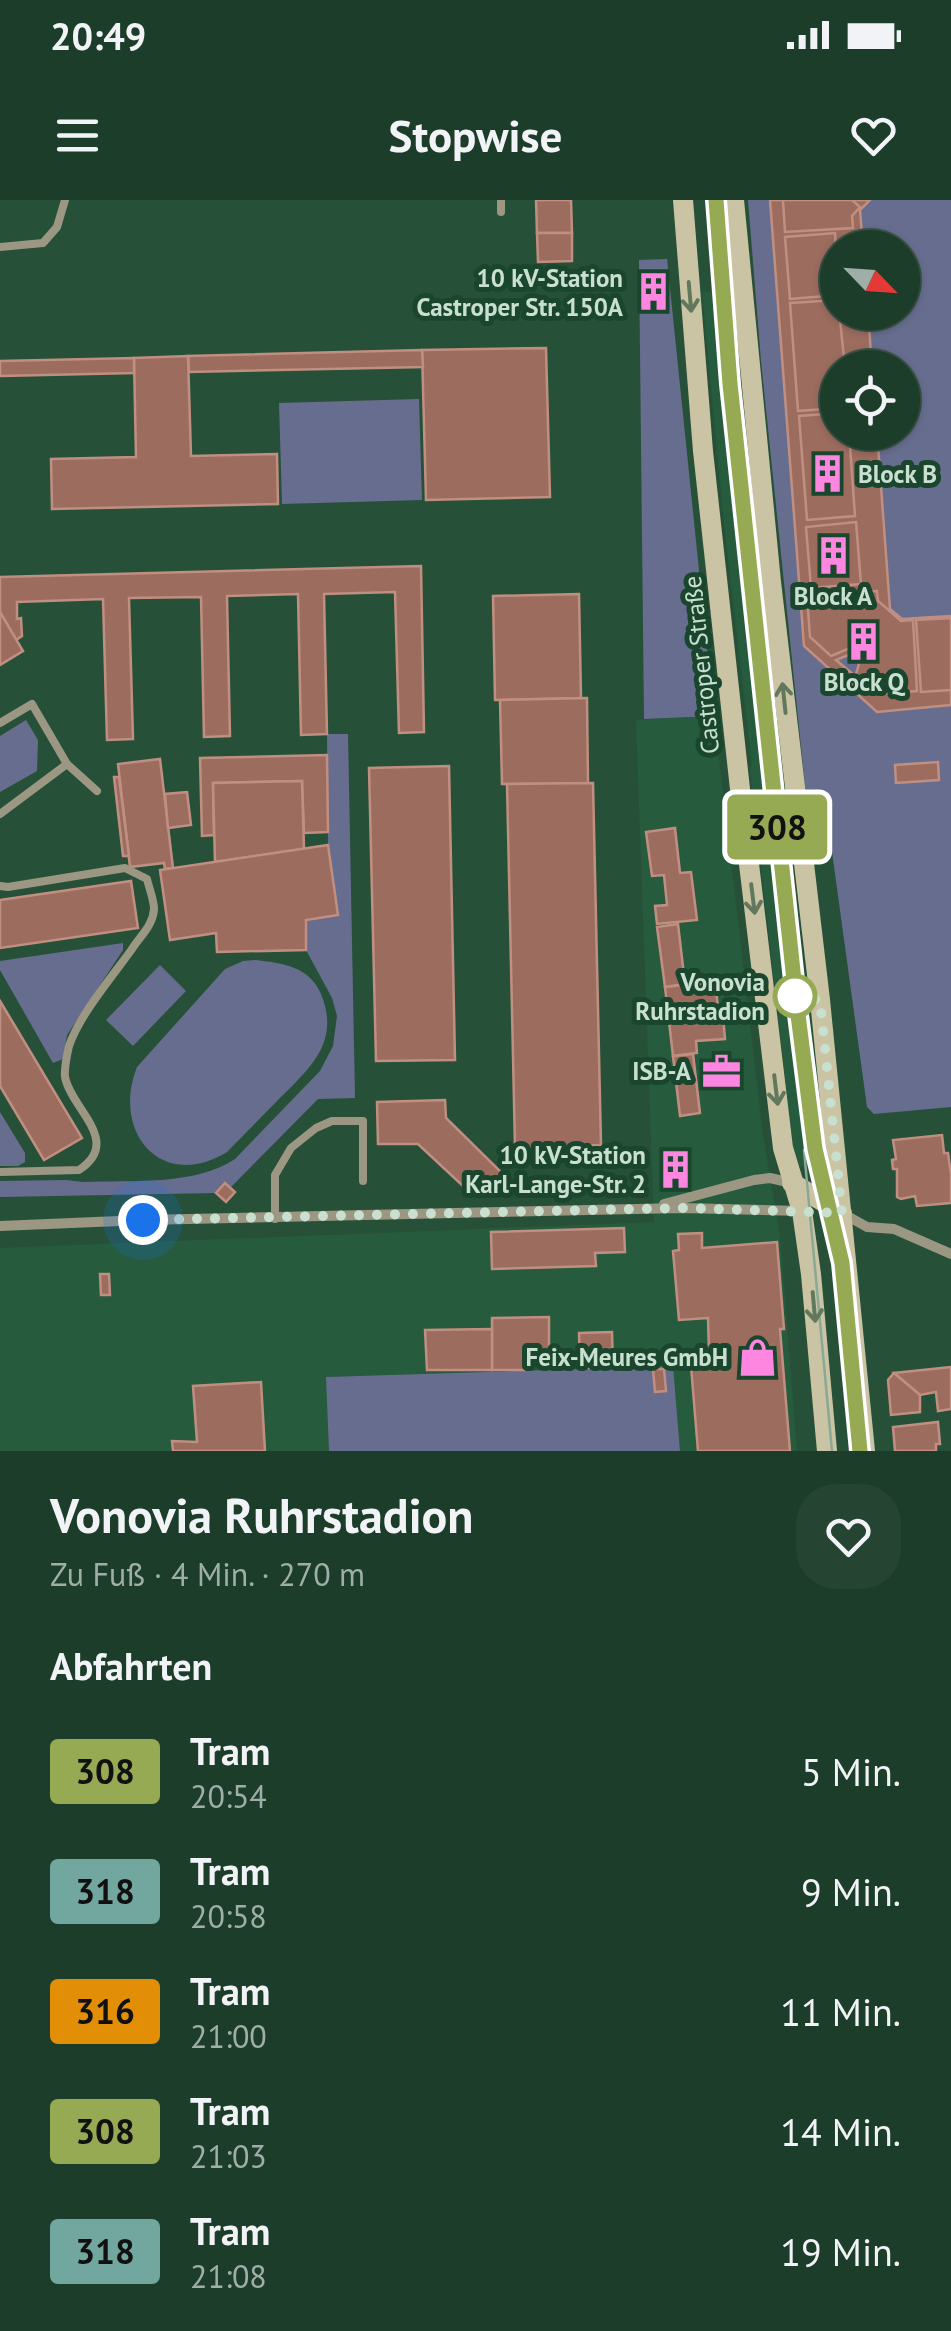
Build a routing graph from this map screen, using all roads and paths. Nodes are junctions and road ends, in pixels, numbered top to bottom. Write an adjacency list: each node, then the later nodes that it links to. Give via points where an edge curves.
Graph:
1 (66, 200): 6 (lane, via 43,243)
2 (501, 200): 5 (lane)
3 (683, 200): 14 (main road, Castroper Straße, one-way to 14, via 740,789)
4 (734, 200): 17 (main road, one-way to 4)
5 (501, 212)
6 (0, 248)
7 (0, 723): 8 (lane, via 32,704)
8 (66, 764): 9 (lane); 10 (lane)
9 (97, 792)
10 (0, 814)
11 (0, 886): 12 (lane, via 125,868 148,879 154,911 68,1050 65,1079 96,1135 95,1154 79,1170)
12 (0, 1172)
13 (363, 1181): 18 (lane, via 362,1121 332,1121 291,1148 276,1175)
14 (792, 1182): 15 (street, via 754,1180); 16 (main road, Castroper Straße); 17 (main road)
15 (649, 1209): 16 (street); 18 (street)
16 (802, 1211): 17 (main road); 21 (main road, Castroper Straße, one-way to 21)
17 (842, 1213): 20 (street); 22 (main road)
18 (275, 1219): 19 (street)
19 (0, 1226)
20 (951, 1254)
21 (828, 1451)
22 (865, 1451)

